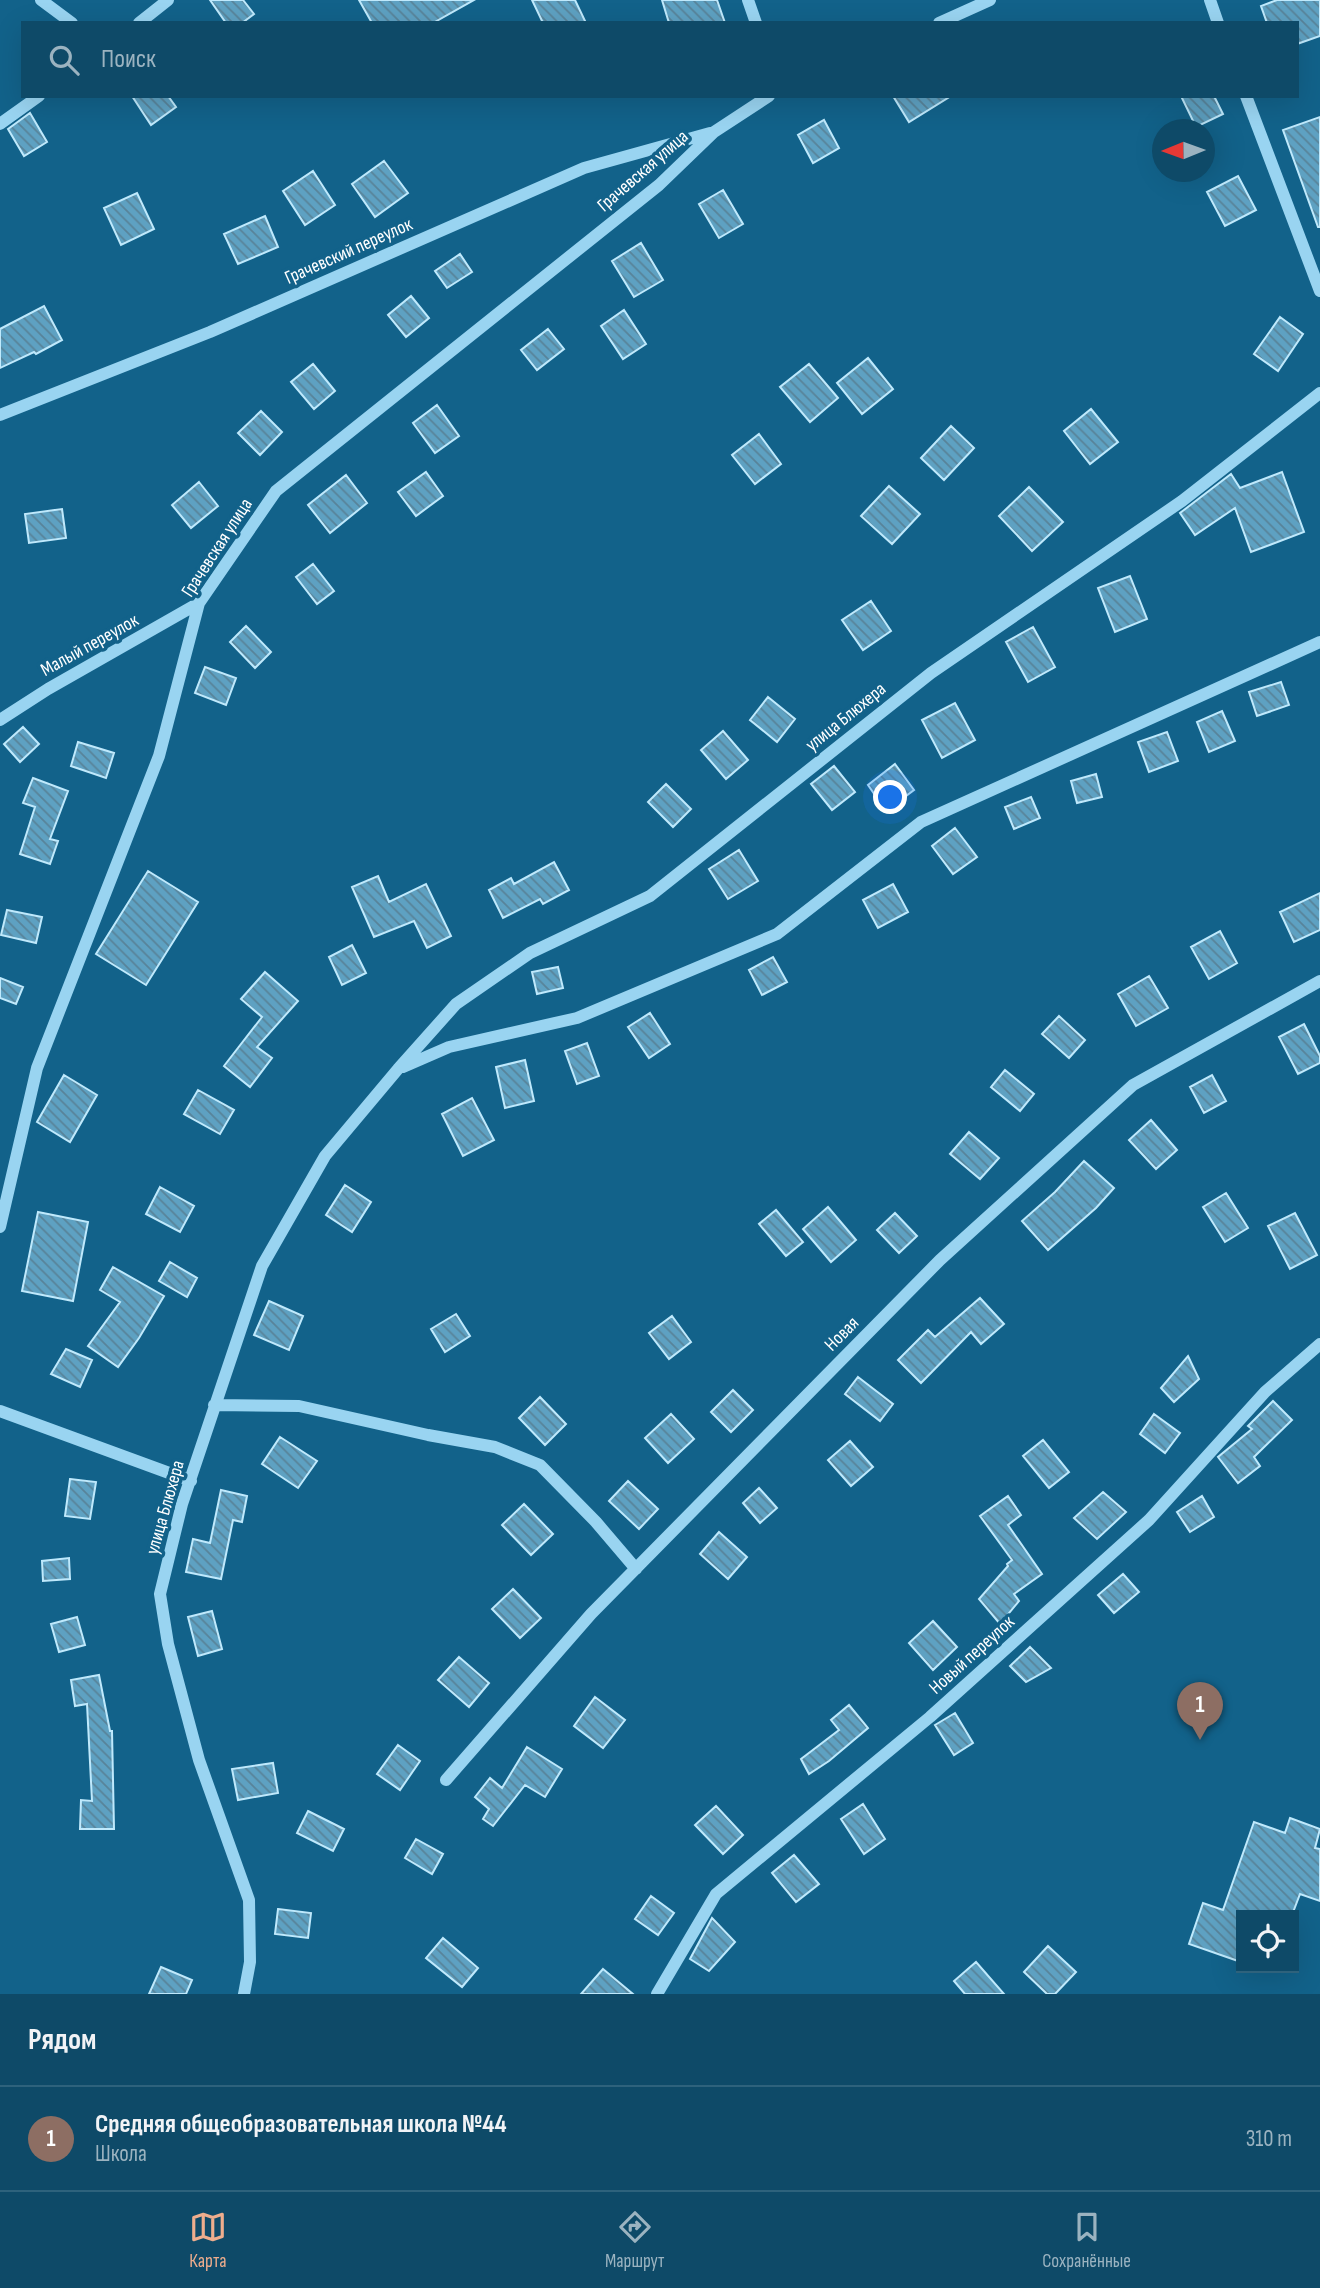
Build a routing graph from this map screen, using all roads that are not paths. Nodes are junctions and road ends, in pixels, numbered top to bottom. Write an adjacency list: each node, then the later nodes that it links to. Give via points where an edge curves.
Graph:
1 (41, 0): 6 (street)
2 (168, 0): 7 (street)
3 (748, 0): 8 (street)
4 (990, 0): 9 (street)
5 (1210, 0): 10 (street)
6 (69, 21)
7 (142, 21)
8 (755, 21)
9 (943, 21)
10 (1218, 21)
11 (36, 98): 14 (street)
12 (766, 98): 15 (street, Грачевская улица)
13 (1247, 98): 16 (street)
14 (0, 124)
15 (714, 132): 18 (street, Грачевский переулок, via 583,168 210,332); 19 (street, Грачевская улица, via 659,185 276,491)
16 (1320, 291)
17 (1320, 393): 23 (street, улица Блюхера, via 1182,501 931,673 650,896 530,953 456,1004)
18 (0, 415)
19 (199, 603): 21 (street, Малый переулок); 24 (street, Грачевская улица, via 159,756 37,1068)
20 (1320, 642): 23 (street, улица Блюхера, via 921,822 777,934 578,1018 449,1047)
21 (0, 720)
22 (1320, 981): 29 (street, Новая, via 1133,1085 940,1260)
23 (398, 1069): 26 (street, улица Блюхера, via 325,1156 262,1266)
24 (0, 1227)
25 (1320, 1344): 32 (street, Новый переулок, via 1265,1392 1149,1520 930,1717 716,1894)
26 (214, 1405): 28 (street, улица Блюхера); 29 (street, via 299,1406 495,1447 540,1465)
27 (0, 1411): 28 (street)
28 (191, 1481): 31 (street, улица Блюхера, via 160,1594 168,1644 199,1760 249,1900 250,1962)
29 (636, 1569): 30 (street, Новая)
30 (446, 1780)
31 (244, 1994)
32 (657, 1994)

